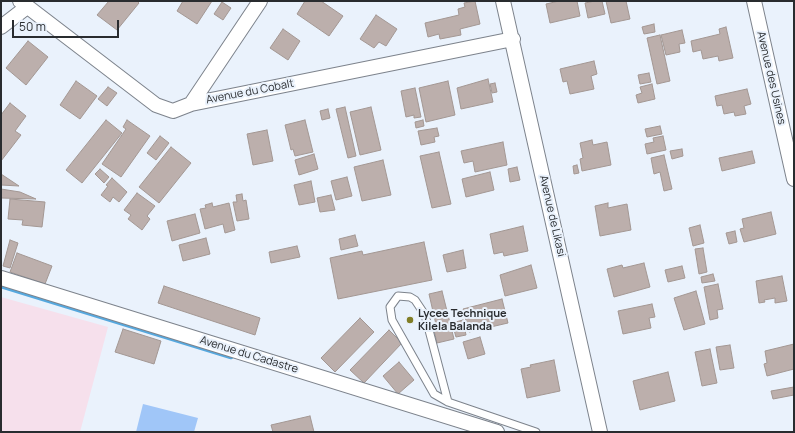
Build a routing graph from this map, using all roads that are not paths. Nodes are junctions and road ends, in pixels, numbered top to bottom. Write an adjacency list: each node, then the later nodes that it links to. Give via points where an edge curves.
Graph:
1 (260, 1): 7 (street)
2 (503, 1): 6 (street, Avenue de Likasi)
3 (754, 1): 8 (street, Avenue des Usines)
4 (24, 4): 5 (street); 7 (street, Avenue du Cobalt, via 156,105 173,111)
5 (1, 27)
6 (512, 39): 7 (street, Avenue du Cobalt); 13 (street, Avenue de Likasi)
7 (191, 104)
8 (794, 179)
9 (1, 278): 11 (street, Avenue du Cadastre)
10 (448, 402): 10 (lane, via 425,315 415,300 398,296 390,307 392,320 430,390); 12 (lane)
11 (497, 432)
12 (536, 432)
13 (600, 432)

